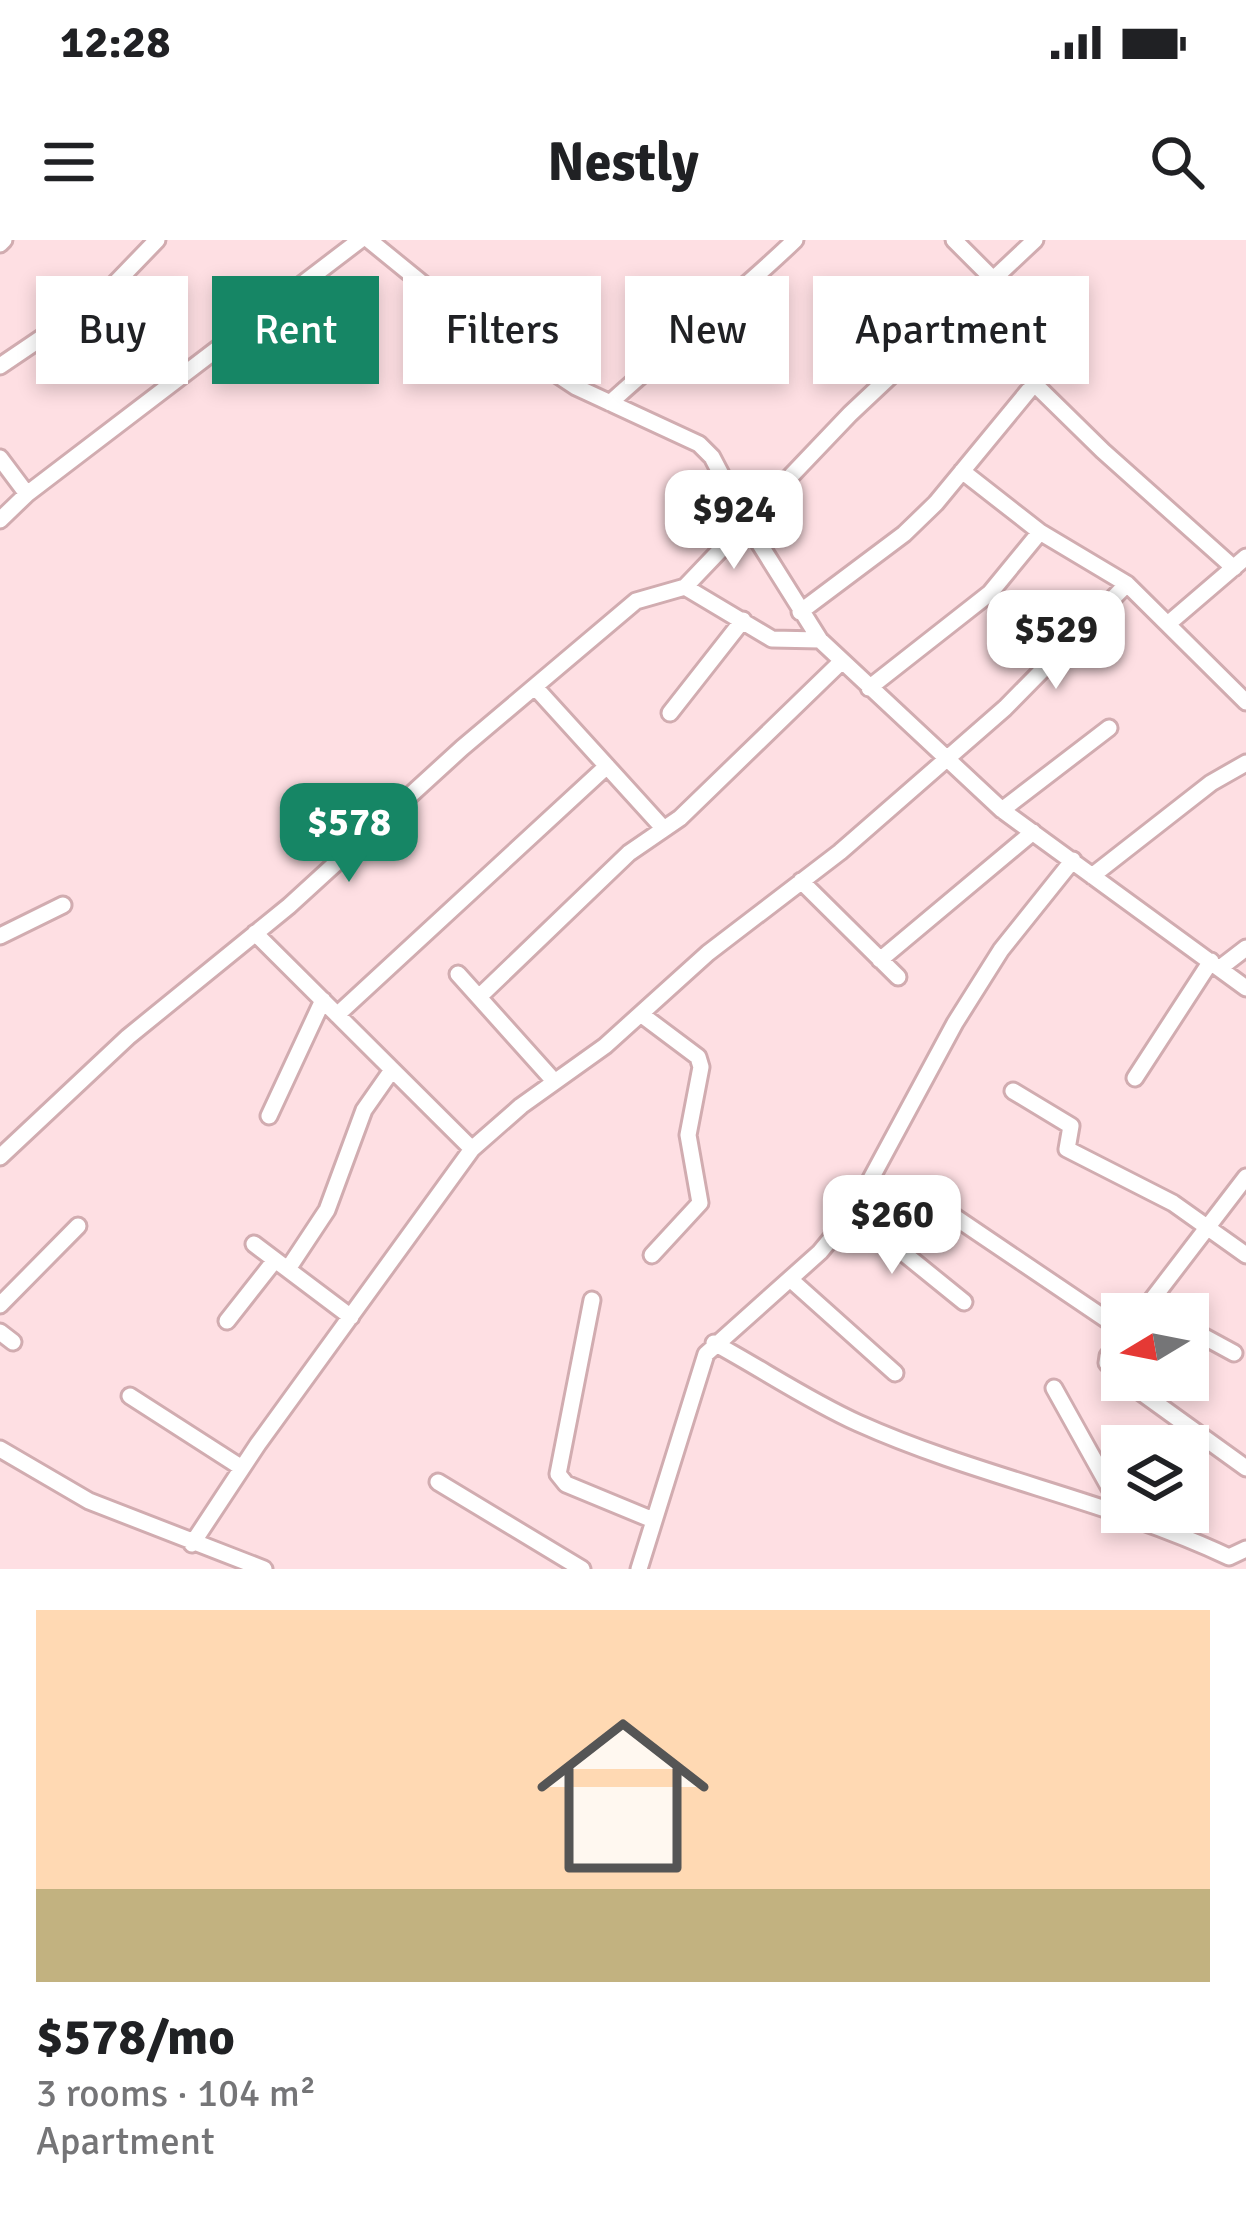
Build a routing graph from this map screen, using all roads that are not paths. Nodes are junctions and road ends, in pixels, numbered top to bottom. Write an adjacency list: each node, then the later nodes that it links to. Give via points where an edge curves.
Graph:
1 (158, 240): 8 (street, via 102,297)
2 (364, 240): 11 (street); 14 (street)
3 (795, 240): 11 (street)
4 (954, 240): 6 (street)
5 (1035, 240): 7 (street)
6 (990, 276)
7 (996, 276)
8 (0, 366)
9 (882, 384): 16 (street)
10 (1034, 384): 13 (street); 18 (street, via 1102,451)
11 (610, 403): 16 (street, via 699,444)
12 (0, 458): 14 (street)
13 (962, 471): 17 (street); 21 (street, via 904,534)
14 (27, 494): 15 (street)
15 (0, 520)
16 (746, 522): 20 (street); 21 (street)
17 (1040, 532): 19 (street); 27 (street, via 991,593)
18 (1240, 562): 23 (street)
19 (1126, 584): 23 (street); 31 (street)
20 (685, 587): 22 (street); 26 (street, via 636,601)
21 (800, 612): 24 (street)
22 (743, 620): 24 (street, via 776,640); 29 (street)
23 (1169, 622): 28 (street)
24 (820, 640): 25 (street)
25 (842, 661): 27 (street); 35 (street)
26 (535, 687): 33 (street); 41 (street)
27 (869, 688): 31 (street)
28 (1246, 702)
29 (670, 713)
30 (1109, 728): 34 (street)
31 (946, 759): 34 (street); 39 (street)
32 (1246, 763): 38 (street)
33 (607, 766): 35 (street); 51 (street)
34 (1002, 810): 36 (street)
35 (664, 830): 49 (street, via 629,853)
36 (1033, 832): 37 (street); 44 (street)
37 (1073, 860): 38 (street); 62 (street, via 978,986)
38 (1092, 876): 45 (street)
39 (801, 880): 44 (street); 52 (street)
40 (63, 905): 42 (street)
41 (255, 933): 50 (street); 59 (street)
42 (0, 937)
43 (1246, 948): 45 (street)
44 (880, 960): 47 (street)
45 (1215, 965): 48 (street); 54 (street)
46 (458, 974): 49 (street)
47 (898, 977)
48 (1246, 988)
49 (479, 997): 55 (street)
50 (323, 1000): 51 (street); 57 (street)
51 (337, 1015): 53 (street)
52 (643, 1015): 55 (street); 66 (street, via 698,1057 700,1067 688,1135 700,1203)
53 (392, 1070): 58 (street); 68 (street, via 364,1110 327,1210)
54 (1136, 1078)
55 (554, 1081): 58 (street)
56 (1013, 1091): 64 (street, via 1068,1123 1067,1149)
57 (269, 1116)
58 (472, 1149): 74 (street)
59 (0, 1157)
60 (1246, 1178): 64 (street)
61 (946, 1211): 75 (street)
62 (853, 1212): 69 (street); 72 (street)
63 (78, 1226): 73 (street)
64 (1210, 1226): 67 (street); 70 (street)
65 (254, 1244): 68 (street)
66 (652, 1255)
67 (1246, 1255)
68 (282, 1265): 74 (street); 76 (street)
69 (790, 1279): 78 (street); 80 (street)
70 (1163, 1293)
71 (592, 1300): 90 (street, via 558,1474)
72 (964, 1302)
73 (0, 1305)
74 (351, 1317): 85 (street)
75 (1101, 1319)
76 (226, 1321)
77 (1209, 1339): 79 (street)
78 (714, 1343): 89 (street, via 856,1422); 90 (street)
79 (1234, 1353)
80 (895, 1373)
81 (1054, 1388): 87 (street)
82 (130, 1396): 85 (street)
83 (1153, 1401): 86 (street)
84 (0, 1449): 92 (street, via 89,1502)
85 (242, 1468): 92 (street)
86 (1246, 1468)
87 (1101, 1471)
88 (439, 1482): 95 (street)
89 (1101, 1505)
90 (653, 1520): 96 (street)
91 (1173, 1533): 93 (street, via 1228,1557)
92 (192, 1544): 94 (street)
93 (1246, 1549)
94 (264, 1569)
95 (582, 1569)
96 (639, 1569)

